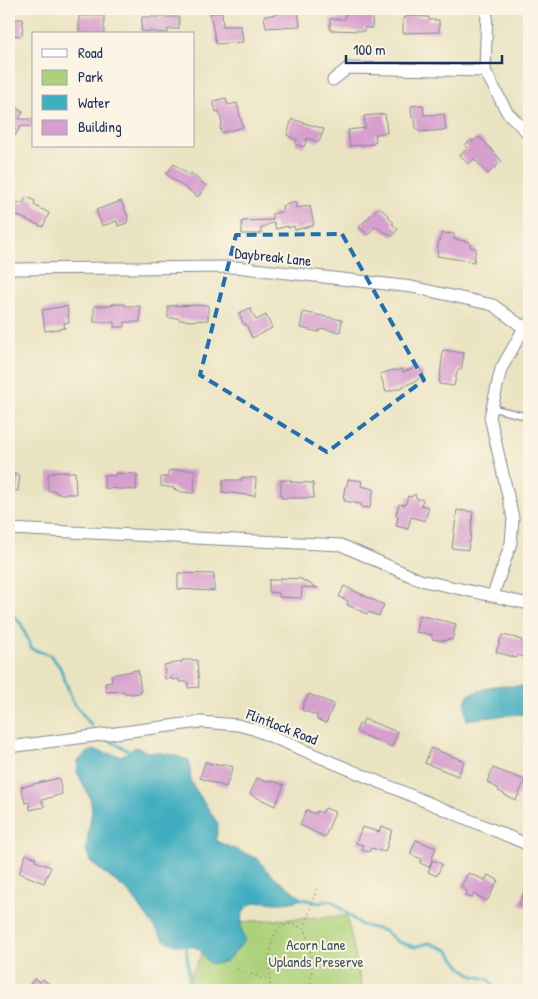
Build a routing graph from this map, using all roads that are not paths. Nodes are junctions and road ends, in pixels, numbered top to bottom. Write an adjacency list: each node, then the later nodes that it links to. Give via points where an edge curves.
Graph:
1 (488, 9): 2 (street)
2 (485, 71): 3 (street, via 348,68); 4 (street, via 507,112)
3 (333, 80)
4 (529, 134)
5 (9, 269): 6 (street, Daybreak Lane, via 236,267 412,287 494,305)
6 (526, 325): 7 (street, via 501,369)
7 (492, 408): 8 (lane); 10 (street, via 490,417 513,518 511,543)
8 (529, 416)
9 (9, 530): 10 (street, via 341,545 420,580)
10 (494, 595): 11 (street)
11 (529, 604)
12 (9, 747): 13 (street, Flintlock Road, via 200,722 238,725)
13 (529, 846)

